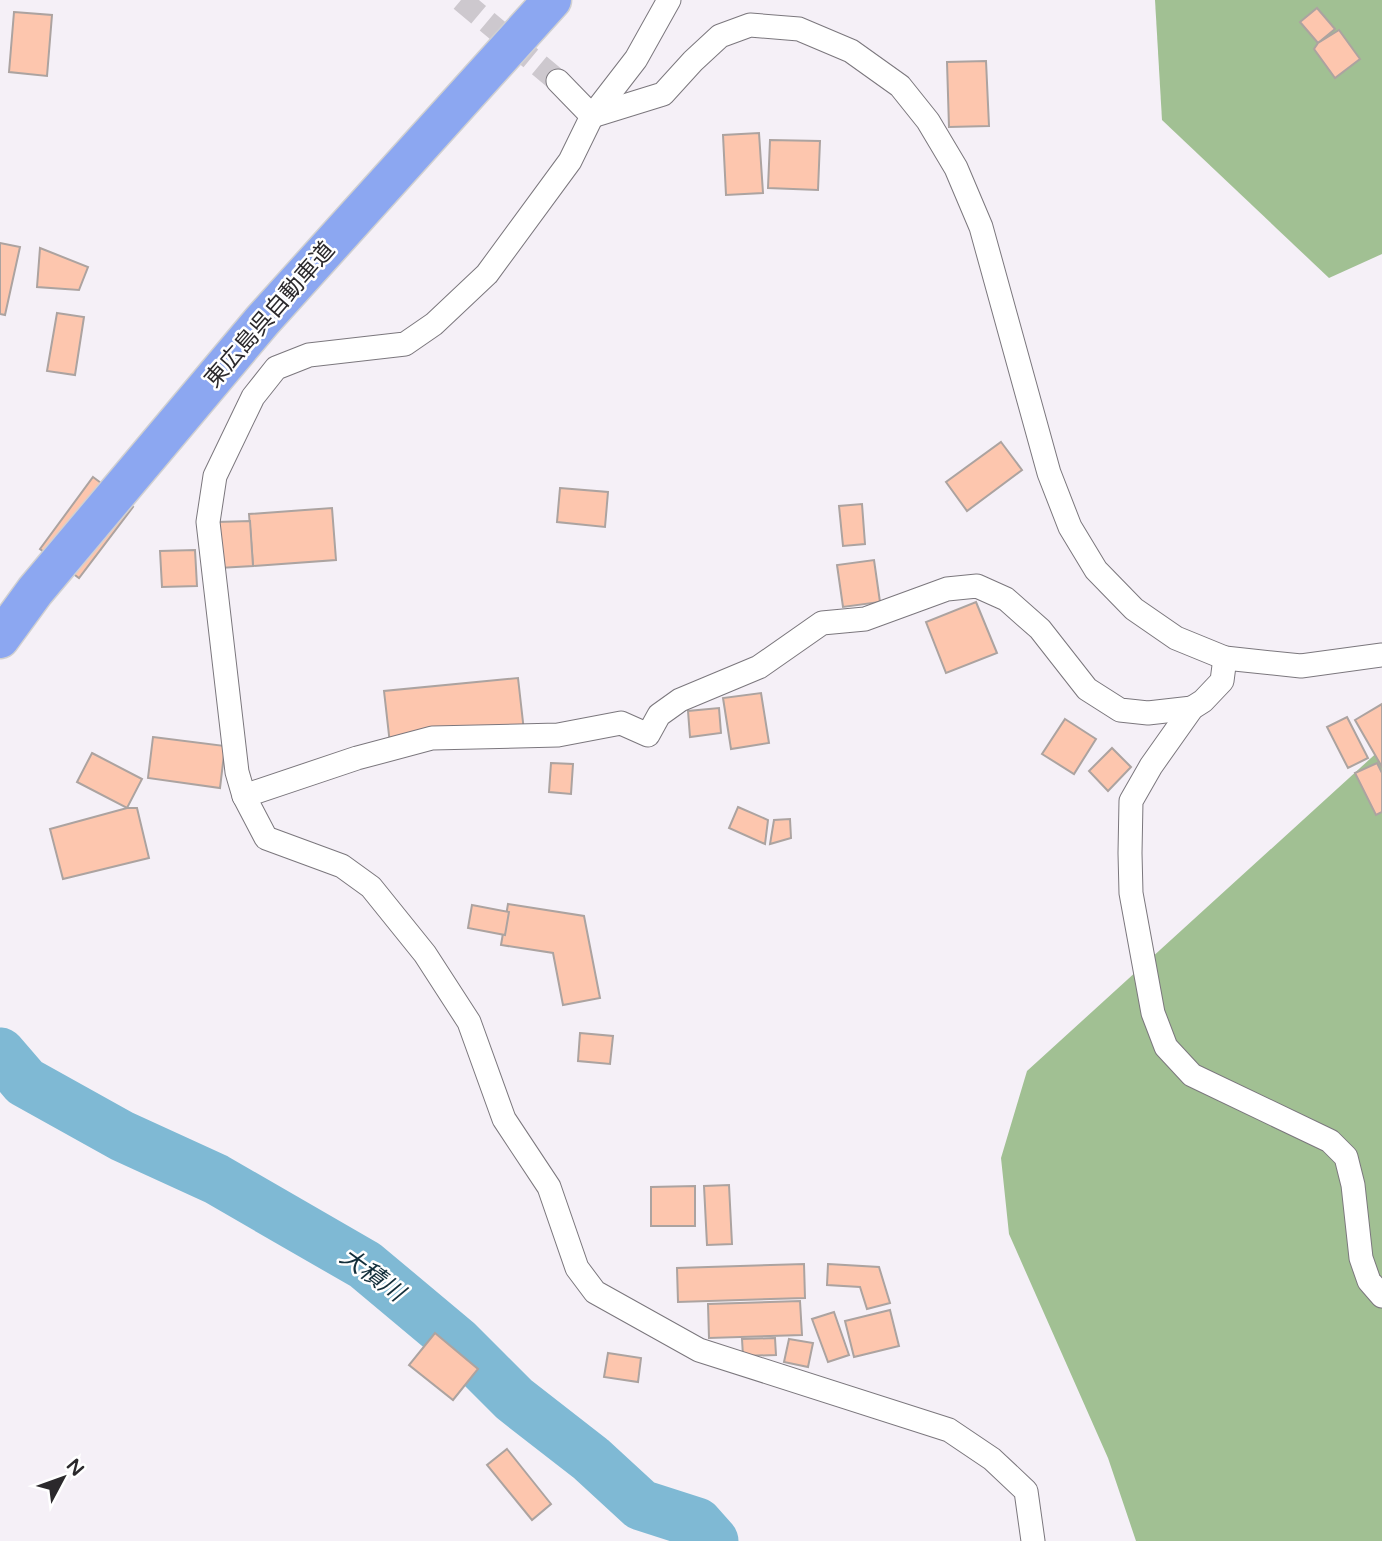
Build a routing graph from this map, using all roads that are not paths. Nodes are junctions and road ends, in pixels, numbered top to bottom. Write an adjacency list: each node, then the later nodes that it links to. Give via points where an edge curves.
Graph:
1 (552, 0): 5 (highway, 東広島呉自動車道, via 262,321 35,590)
2 (669, 0): 4 (street, via 636,59)
3 (558, 81): 4 (street)
4 (592, 116): 7 (street, via 663,94 720,36 750,25 799,29 851,51 900,86 956,168 981,227 1049,474 1070,527 1096,570 1134,609 1176,638); 9 (street, via 570,161 496,263 434,324 405,344 309,355 276,368 237,428 215,476 208,522 237,772)
5 (0, 639)
6 (1382, 655): 7 (street, via 1301,666)
7 (1225, 657): 8 (street, via 1222,681)
8 (1192, 708): 9 (street, via 1148,713 1120,710 1087,689 1040,629 1006,599 977,586 947,589 865,619 822,623 759,667 680,700 659,715 648,734 621,723 558,735 432,738); 10 (street, via 1131,801 1132,893 1153,1013 1166,1046 1192,1075 1330,1141 1346,1157 1361,1258 1369,1281)
9 (244, 796): 11 (street, via 266,838 342,866 370,887 425,954 469,1022 504,1119 549,1187 578,1268 595,1292 699,1350 949,1430 992,1459 1026,1491)
10 (1382, 1296)
11 (1033, 1541)

